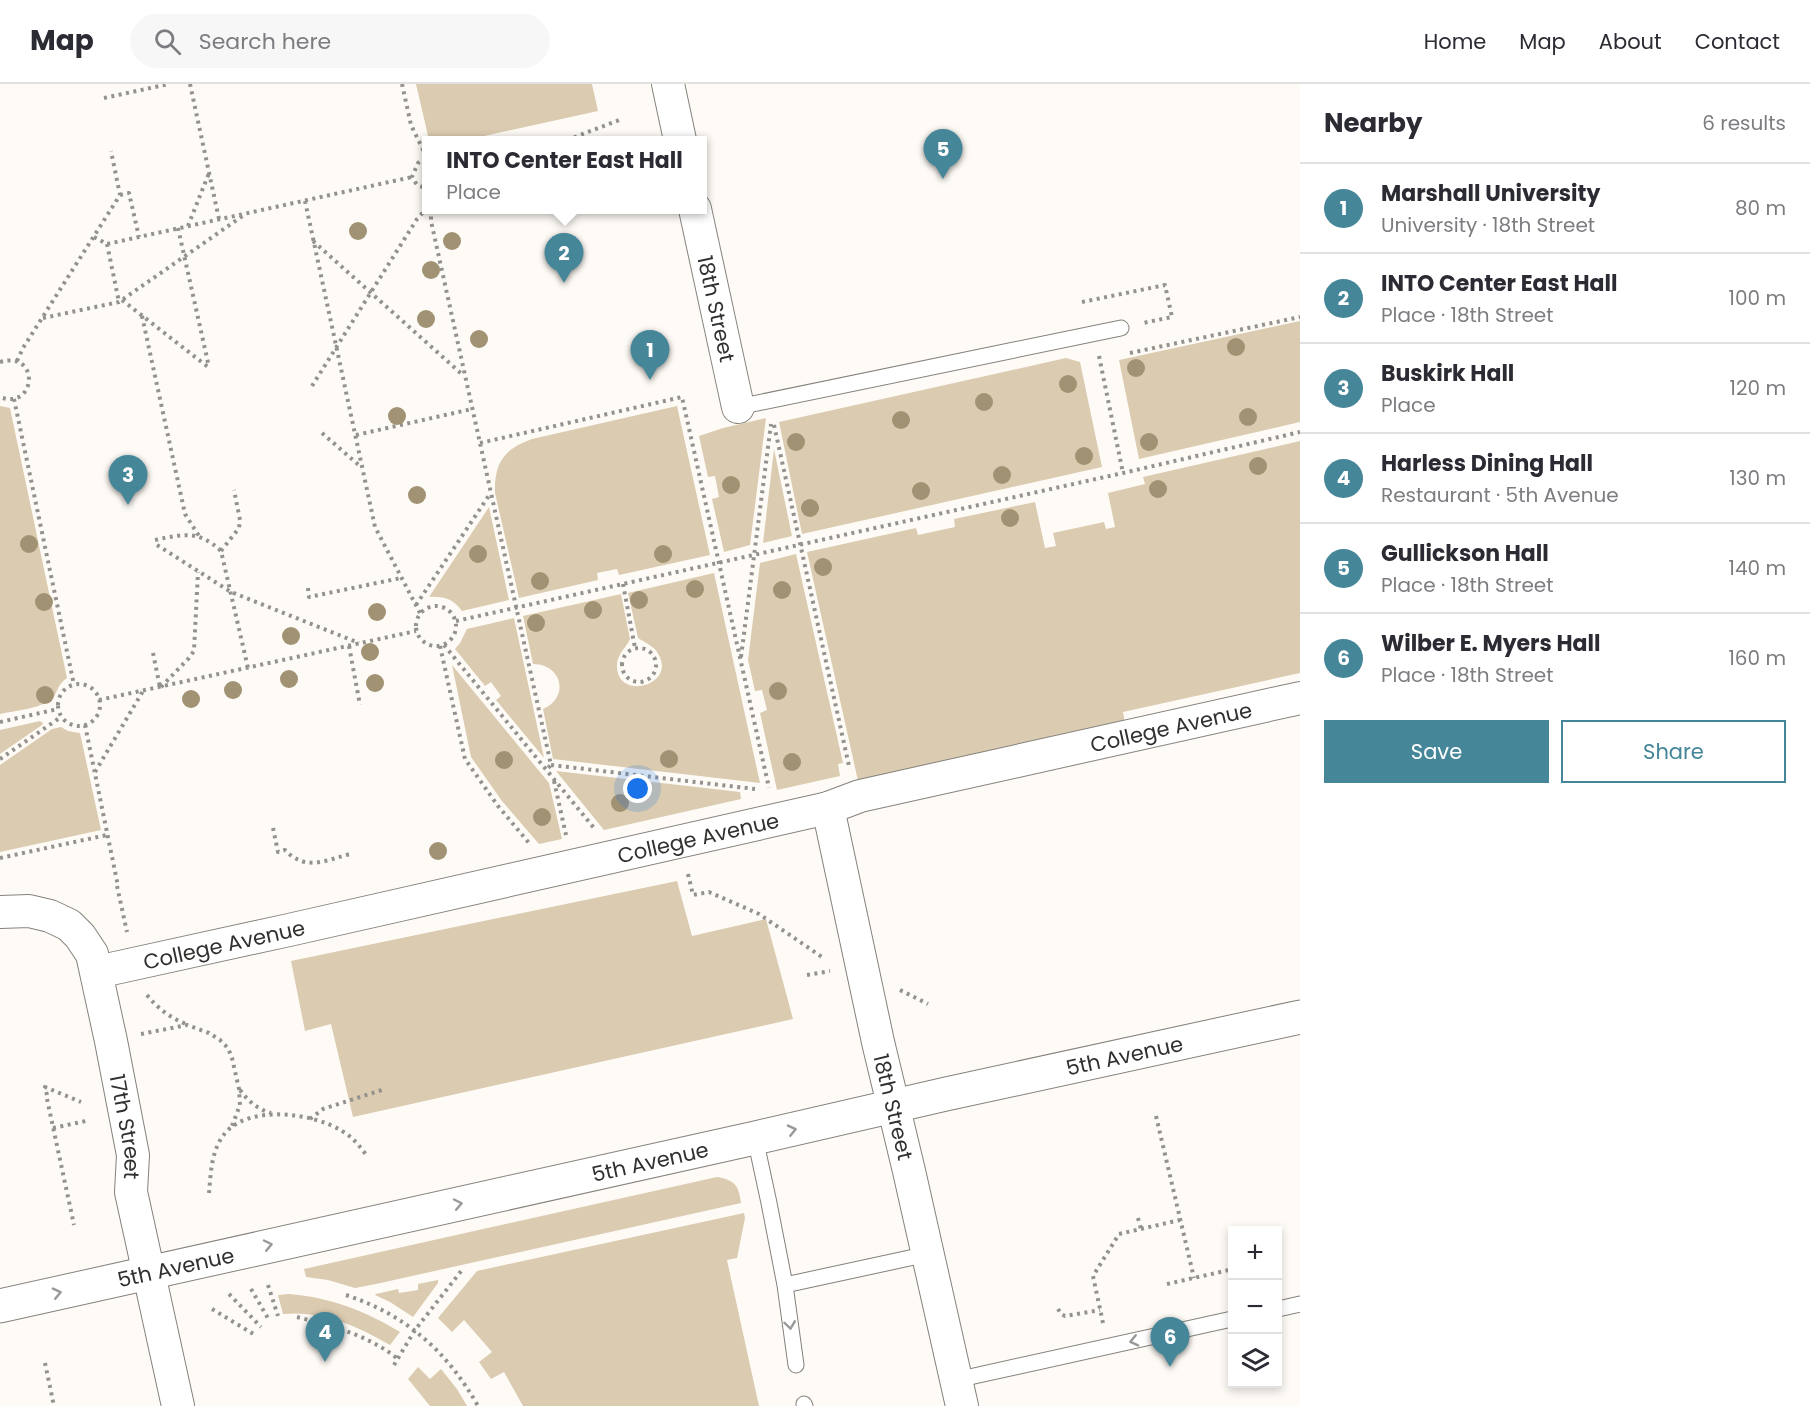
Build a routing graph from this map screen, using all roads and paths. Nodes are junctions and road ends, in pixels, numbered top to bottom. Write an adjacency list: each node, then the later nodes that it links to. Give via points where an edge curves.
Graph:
1 (169, 84): 5 (path)
2 (190, 84): 12 (path)
3 (402, 84): 9 (path, via 411,125)
4 (668, 84): 8 (street)
5 (104, 98)
6 (622, 119): 7 (path)
7 (580, 136)
8 (679, 136)
9 (422, 148)
10 (111, 151): 15 (path)
11 (422, 160): 13 (path)
12 (209, 172): 21 (path); 22 (path)
13 (412, 177): 14 (path); 16 (path)
14 (422, 187)
15 (120, 195): 24 (path); 25 (path, via 129,193)
16 (305, 201): 17 (path); 26 (path)
17 (246, 213): 21 (path); 28 (path)
18 (422, 213): 29 (path)
19 (431, 214): 44 (path)
20 (696, 214): 48 (street, 18th Street)
21 (219, 219): 22 (path)
22 (188, 226): 23 (path)
23 (178, 228): 25 (path); 28 (path)
24 (94, 237): 27 (path); 34 (path)
25 (139, 237): 27 (path)
26 (313, 240): 29 (path); 38 (path)
27 (107, 244): 30 (path)
28 (184, 257): 30 (path); 32 (path, via 208,367)
29 (371, 293): 38 (path); 44 (path)
30 (120, 301): 32 (path); 34 (path)
31 (1082, 302): 35 (path, via 1165,285 1172,317)
32 (142, 316): 58 (path, via 185,514)
33 (1300, 317): 39 (path)
34 (43, 318): 42 (path)
35 (1142, 323)
36 (1121, 328): 37 (lane)
37 (1094, 333): 41 (path); 48 (lane)
38 (336, 348): 45 (path); 52 (path)
39 (1122, 355)
40 (1111, 357): 41 (path)
41 (1100, 359): 55 (path)
42 (17, 361): 43 (path); 47 (path, via 26,369 30,381 25,393)
43 (0, 362)
44 (465, 377): 49 (path)
45 (312, 386)
46 (0, 397): 47 (path)
47 (14, 399): 82 (path)
48 (738, 407)
49 (472, 409): 52 (path); 53 (path)
50 (1300, 432): 55 (path)
51 (322, 433): 54 (path)
52 (356, 435): 54 (path)
53 (480, 443): 57 (path); 64 (path, via 682,397)
54 (361, 467): 66 (path, via 375,527)
55 (1123, 473): 60 (path)
56 (234, 490): 62 (path, via 239,528)
57 (490, 493): 70 (path); 71 (path)
58 (198, 536): 59 (path); 62 (path)
59 (155, 540)
60 (799, 544): 63 (path); 63 (path, via 772,417); 94 (path)
61 (157, 545): 65 (path)
62 (221, 551): 69 (path)
63 (755, 554): 64 (path); 80 (path)
64 (719, 563): 67 (path); 80 (path)
65 (198, 572): 69 (path); 83 (path, via 194,651)
66 (401, 578): 68 (path, via 309,597); 70 (path)
67 (623, 584): 71 (path); 78 (path)
68 (308, 588)
69 (231, 592): 75 (path); 81 (path)
70 (416, 606): 72 (path)
71 (516, 608): 73 (path); 93 (path)
72 (420, 613): 73 (path, via 436,605 452,613); 74 (path)
73 (456, 621): 77 (path, via 452,639)
74 (416, 632): 75 (path); 77 (path, via 425,644)
75 (359, 644): 76 (path)
76 (349, 646): 81 (path); 87 (path)
77 (442, 646): 95 (path); 102 (path, via 465,759)
78 (635, 648): 78 (path, via 624,656 622,669 630,680 643,682 654,674 656,661 648,650)
79 (153, 653): 83 (path)
80 (741, 660): 93 (path, via 770,790)
81 (248, 668): 83 (path)
82 (74, 685): 86 (path, via 92,689); 88 (path, via 60,696)
83 (160, 688): 84 (path)
84 (143, 692): 86 (path); 96 (path)
85 (1300, 698): 98 (street, College Avenue, via 860,796)
86 (99, 700): 91 (path, via 99,712)
87 (360, 705)
88 (58, 709): 89 (path); 90 (path)
89 (61, 716): 91 (path, via 72,725); 92 (path)
90 (0, 722)
91 (85, 725): 96 (path)
92 (0, 759)
93 (550, 765): 95 (path)
94 (849, 769)
95 (546, 770): 97 (path)
96 (94, 773): 101 (path)
97 (554, 779): 100 (path); 103 (path)
98 (828, 808): 111 (street, College Avenue); 122 (street, 18th Street)
99 (273, 828): 104 (path, via 278,852 285,850 302,862 311,864)
100 (594, 829)
101 (107, 835): 105 (path); 108 (path)
102 (530, 844)
103 (568, 845)
104 (350, 854)
105 (0, 858)
106 (686, 867): 109 (path, via 693,895 710,892 759,914)
107 (0, 912): 111 (street, 17th Street, via 29,911 69,925 92,954)
108 (129, 941)
109 (832, 963)
110 (840, 969): 112 (path)
111 (97, 972): 139 (street, 17th Street, via 133,1155 131,1192)
112 (807, 975)
113 (891, 986): 115 (path)
114 (144, 991): 117 (path, via 165,1013)
115 (928, 1004)
116 (1300, 1017): 122 (main road, 5th Avenue)
117 (187, 1024): 118 (path); 119 (path, via 209,1033 228,1048)
118 (132, 1036)
119 (239, 1089): 123 (path, via 258,1108); 127 (path, via 240,1105)
120 (385, 1089): 125 (path, via 322,1109)
121 (81, 1102): 128 (path, via 45,1087)
122 (893, 1106): 129 (main road, 5th Avenue, one-way to 122); 136 (street, 18th Street)
123 (275, 1114): 125 (path); 127 (path, via 248,1118)
124 (1156, 1116): 133 (path)
125 (310, 1119): 130 (path, via 343,1131)
126 (86, 1121): 128 (path)
127 (232, 1127): 131 (path, via 216,1149)
128 (53, 1128): 134 (path)
129 (755, 1138): 139 (main road, 5th Avenue, one-way to 129); 142 (lane)
130 (368, 1157)
131 (208, 1193)
132 (1138, 1218): 135 (path)
133 (1180, 1220): 135 (path); 140 (path)
134 (75, 1225)
135 (1141, 1229): 152 (path, via 1119,1234 1093,1276)
136 (928, 1254): 142 (lane); 165 (street, 18th Street)
137 (462, 1270): 159 (path)
138 (1228, 1270): 140 (path)
139 (149, 1272): 148 (main road, 5th Avenue, one-way to 139); 167 (street, 17th Street)
140 (1194, 1278): 141 (path)
141 (1167, 1284)
142 (785, 1285): 164 (lane, one-way to 164)
143 (268, 1286): 153 (path)
144 (251, 1289): 155 (path)
145 (229, 1294): 157 (path)
146 (346, 1295): 159 (path, via 380,1308)
147 (1300, 1304): 149 (lane)
148 (0, 1305)
149 (1282, 1308)
150 (212, 1309): 160 (path)
151 (1058, 1309): 152 (path, via 1065,1316)
152 (1100, 1310): 158 (path)
153 (278, 1316)
154 (297, 1317): 161 (path, via 346,1330)
155 (269, 1320)
156 (1228, 1320): 165 (lane, one-way to 165)
157 (261, 1327)
158 (1104, 1327)
159 (415, 1330): 161 (path); 168 (path, via 455,1370)
160 (255, 1335)
161 (398, 1359): 163 (path)
162 (45, 1363): 166 (path)
163 (394, 1365)
164 (796, 1365)
165 (959, 1393)
166 (54, 1406)
167 (178, 1406)
168 (478, 1406)

